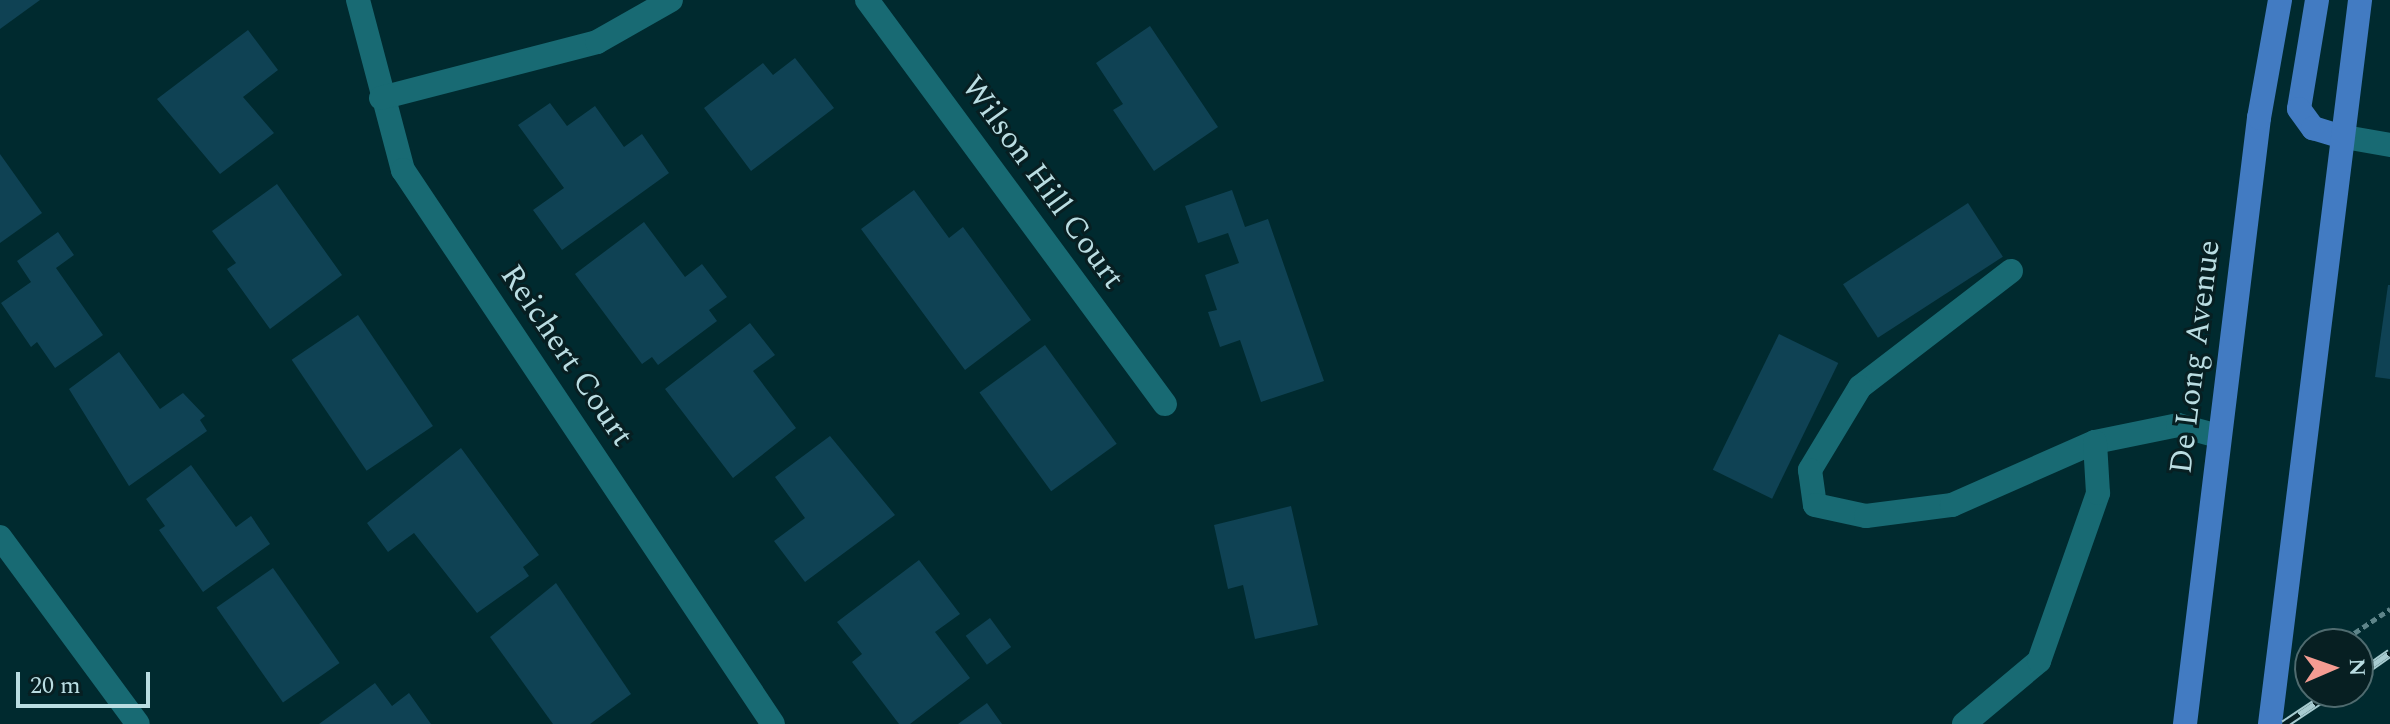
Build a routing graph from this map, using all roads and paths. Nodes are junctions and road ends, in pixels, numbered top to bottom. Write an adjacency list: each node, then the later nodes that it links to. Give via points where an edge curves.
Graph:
1 (358, 0): 7 (street, Reichert Court)
2 (671, 0): 7 (street, via 597,42)
3 (867, 0): 11 (street, Wilson Hill Court)
4 (2280, 0): 12 (main road, De Long Avenue)
5 (2317, 0): 8 (main road, via 2299,109 2313,128)
6 (2360, 0): 8 (main road)
7 (381, 98): 18 (street, Reichert Court, via 403,170)
8 (2339, 136): 9 (street); 21 (main road)
9 (2390, 145)
10 (2011, 271): 13 (street, via 1860,387 1810,470 1815,505 1866,516 1952,505)
11 (1165, 404)
12 (2218, 436): 13 (street, via 2178,425); 20 (main road, De Long Avenue)
13 (2095, 442): 19 (street, via 2098,493 2039,661)
14 (0, 537): 17 (street)
15 (2390, 609): 16 (path)
16 (2362, 628)
17 (138, 724)
18 (773, 724)
19 (1964, 724)
20 (2185, 724)
21 (2270, 724)

